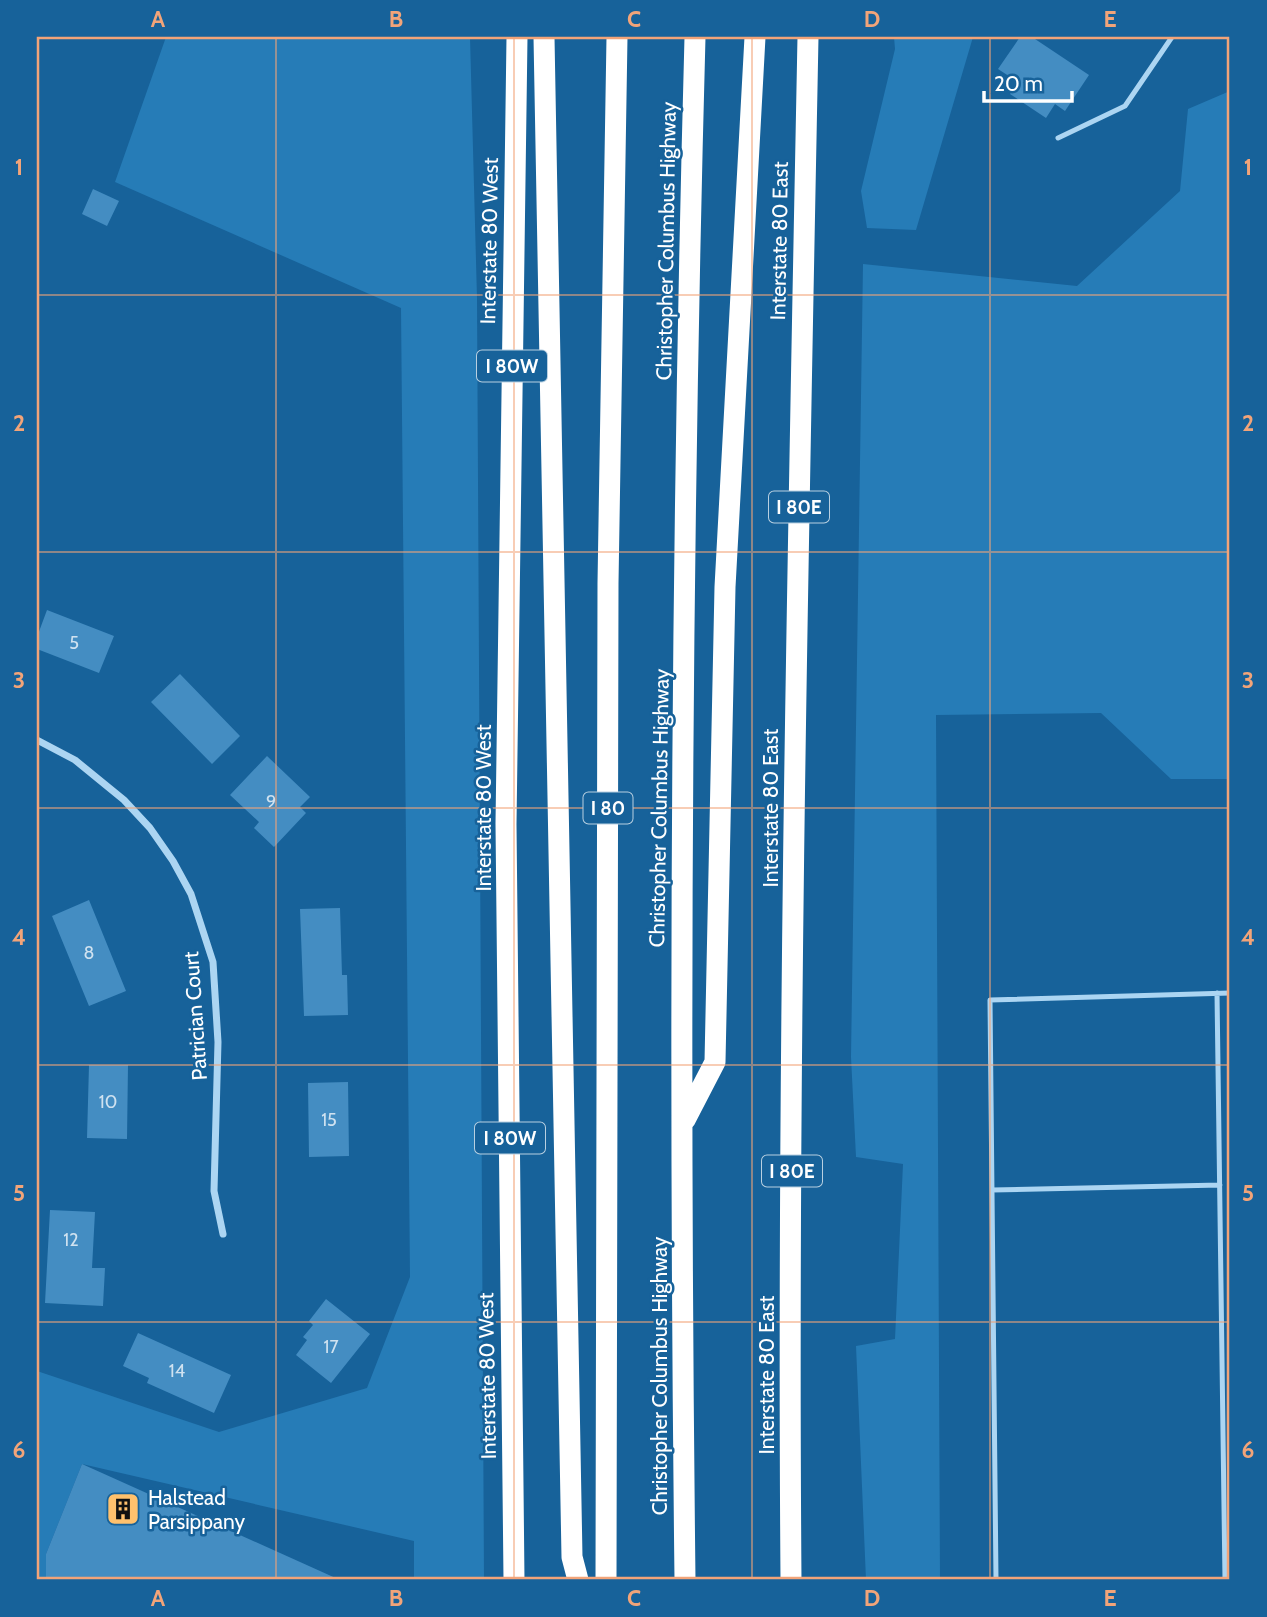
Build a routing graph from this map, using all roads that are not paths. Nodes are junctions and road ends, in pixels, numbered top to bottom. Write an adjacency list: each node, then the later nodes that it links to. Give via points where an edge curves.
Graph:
1 (517, 37): 16 (highway, Interstate 80 West / I 80W, via 506,824)
2 (544, 37): 17 (highway, via 572,1557)
3 (617, 37): 18 (highway, I 80, via 608,583)
4 (695, 37): 12 (highway, Christopher Columbus Highway, via 688,322)
5 (755, 37): 12 (highway, via 725,587 715,1062)
6 (808, 37): 20 (highway, Interstate 80 East / I 80E, via 795,704)
7 (1172, 37): 8 (lane, via 1125,106)
8 (1058, 138)
9 (37, 740): 15 (street, Patrician Court, via 75,760 124,800 150,828 191,894 213,962 218,1042 214,1191)
10 (1217, 993): 11 (lane); 13 (lane); 14 (lane, via 990,1000)
11 (1230, 993)
12 (682, 1125): 19 (highway, Christopher Columbus Highway)
13 (1220, 1185): 14 (lane); 22 (lane)
14 (992, 1191): 21 (lane)
15 (223, 1234)
16 (514, 1580)
17 (578, 1580)
18 (606, 1580)
19 (685, 1580)
20 (791, 1580)
21 (996, 1580)
22 (1225, 1580)

